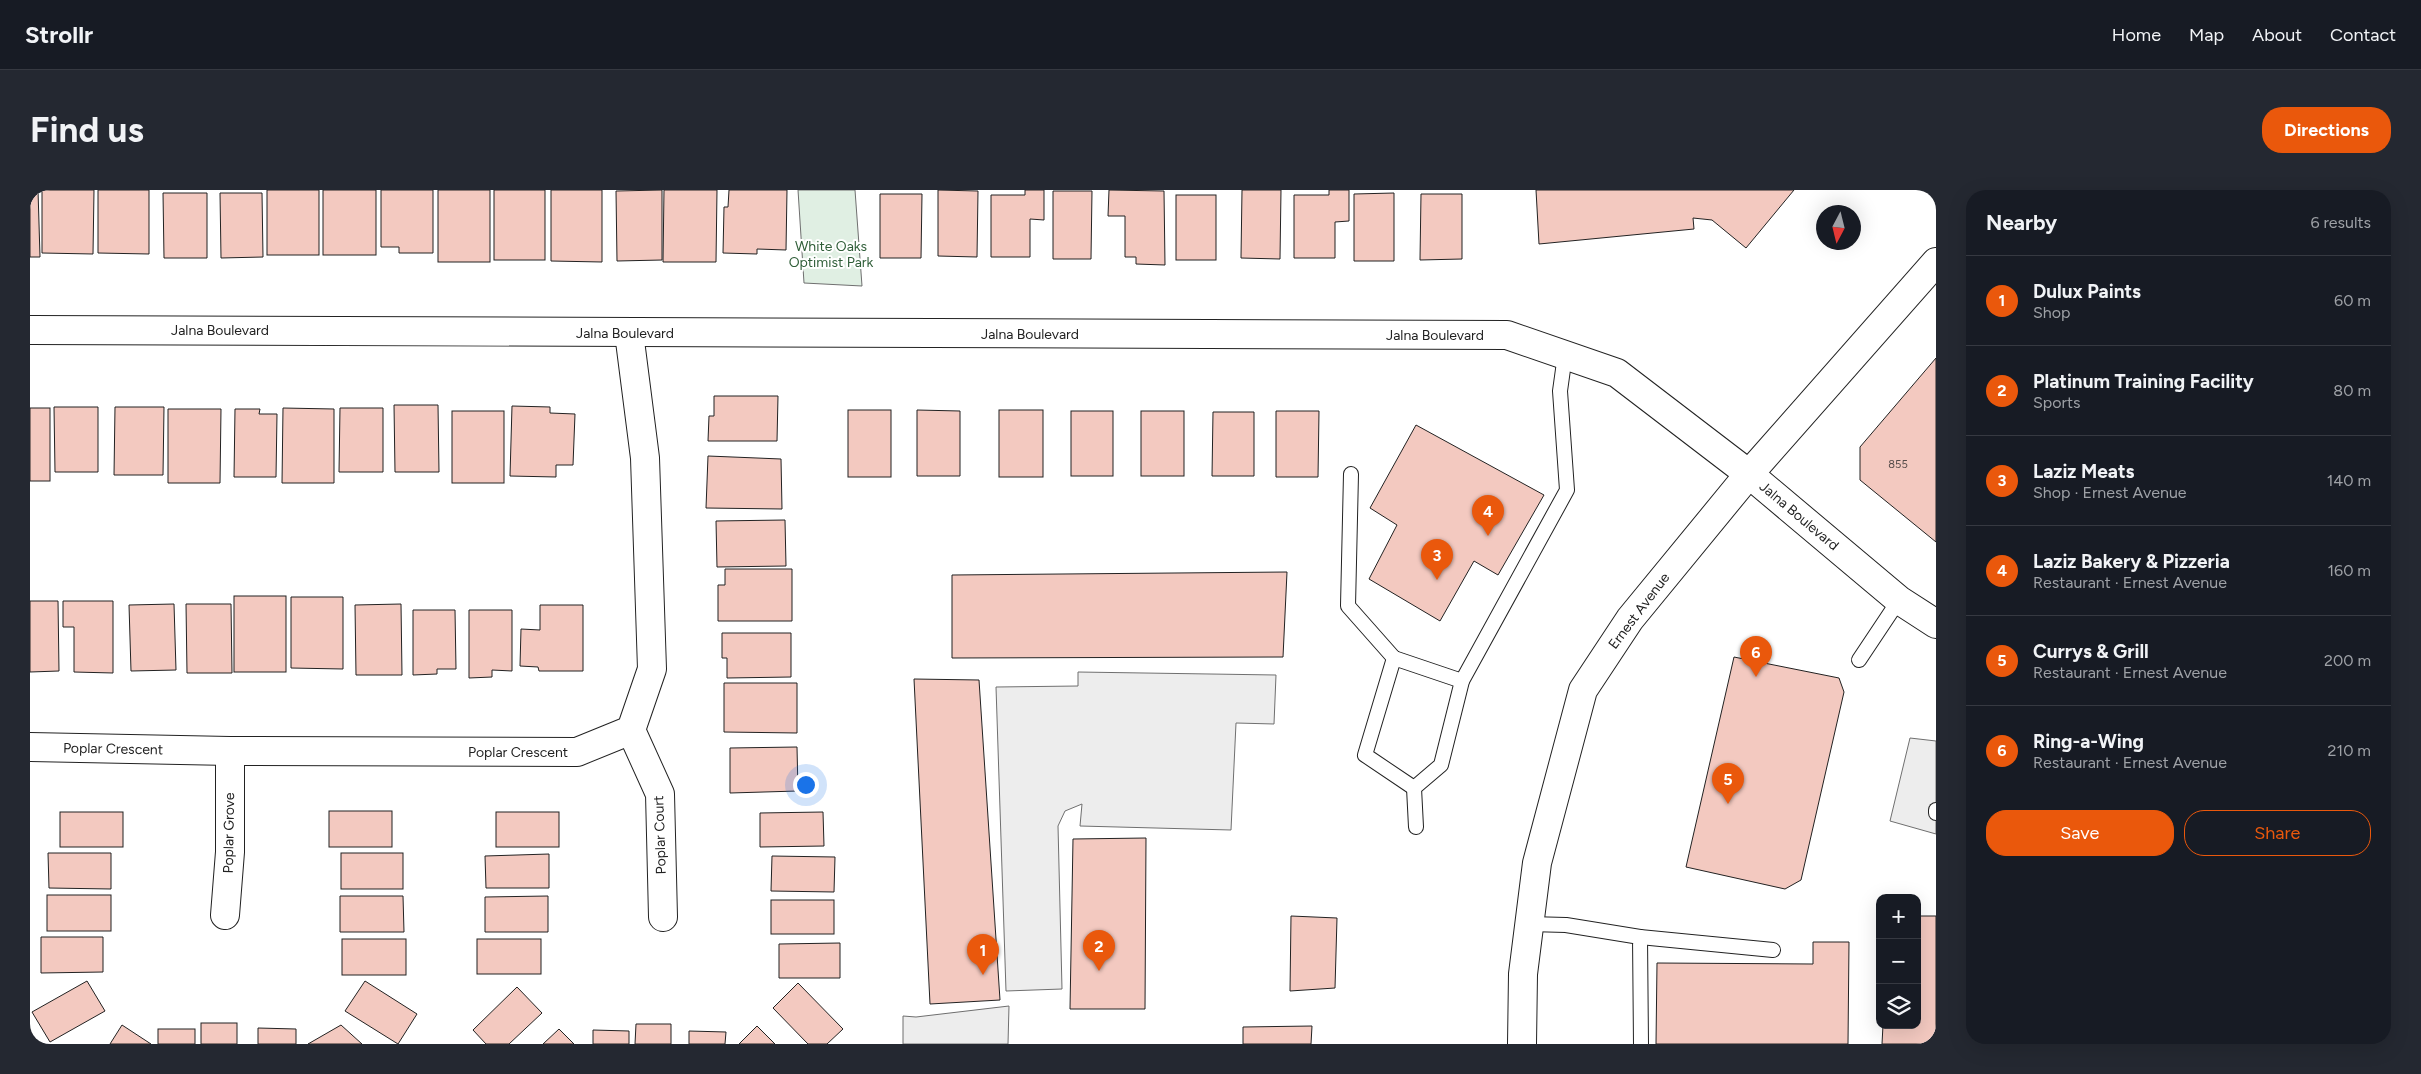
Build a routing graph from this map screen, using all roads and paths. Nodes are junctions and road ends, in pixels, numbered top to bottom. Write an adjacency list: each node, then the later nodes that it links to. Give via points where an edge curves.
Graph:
1 (1936, 262): 6 (street, Ernest Avenue)
2 (30, 330): 3 (street, Jalna Boulevard)
3 (630, 333): 4 (street, Jalna Boulevard, via 1507,335); 12 (street, via 645,458 652,669)
4 (1565, 355): 6 (street, Jalna Boulevard, via 1617,373); 11 (lane, via 1560,391 1567,490)
5 (1351, 474): 9 (lane, via 1348,606)
6 (1749, 474): 7 (street, Jalna Boulevard); 19 (street, Ernest Avenue, via 1630,619 1583,690 1537,863)
7 (1899, 600): 8 (street, Jalna Boulevard); 10 (lane)
8 (1936, 624)
9 (1394, 658): 11 (lane); 15 (lane, via 1364,755)
10 (1859, 660)
11 (1462, 681): 15 (lane, via 1441,765)
12 (631, 730): 14 (street, Poplar Crescent, via 577,752); 18 (street, Poplar Court, via 660,794)
13 (30, 747): 14 (street, Poplar Crescent)
14 (230, 751): 17 (street, Poplar Grove, via 230,852)
15 (1414, 788): 16 (lane)
16 (1416, 827)
17 (224, 916)
18 (663, 917)
19 (1529, 924): 20 (lane, via 1566,925); 22 (street, Ernest Avenue, via 1523,974)
20 (1640, 938): 21 (lane); 23 (lane)
21 (1773, 950)
22 (1522, 1044)
23 (1641, 1044)

